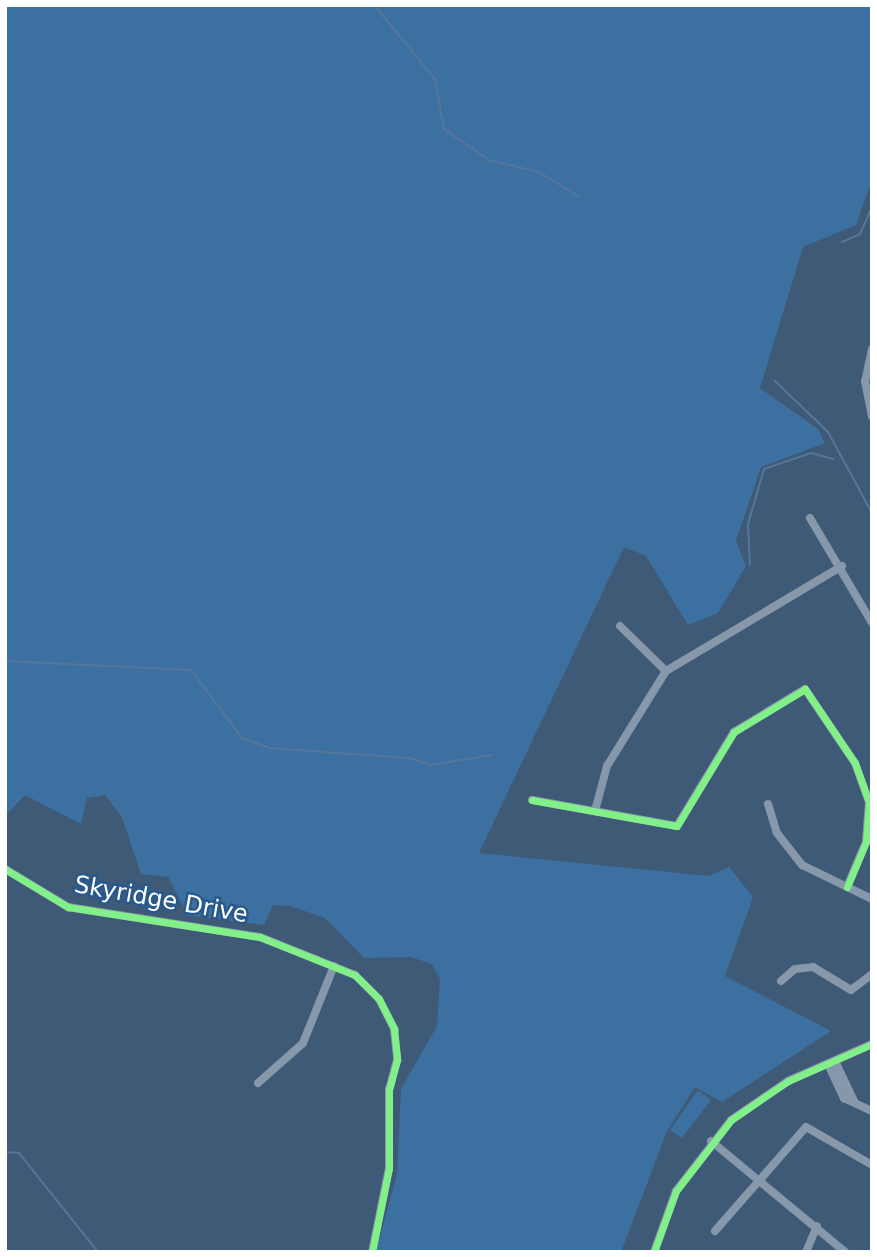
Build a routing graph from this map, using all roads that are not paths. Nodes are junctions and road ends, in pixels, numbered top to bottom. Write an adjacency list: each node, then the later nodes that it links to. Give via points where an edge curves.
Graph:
1 (872, 349): 2 (street, via 865,381)
2 (872, 415)
3 (810, 518): 4 (street)
4 (842, 566): 5 (street); 7 (street)
5 (872, 623)
6 (620, 626): 7 (street)
7 (666, 671): 10 (street, via 607,765)
8 (532, 800): 10 (street)
9 (768, 804): 12 (street, via 787,850 820,877)
10 (595, 811): 12 (street, via 677,826 717,750 734,732 805,689 855,763 869,802 866,842)
11 (5, 869): 14 (street, Skyridge Drive, via 68,907 260,937)
12 (847, 887): 13 (street)
13 (872, 898)
14 (334, 966): 19 (street, via 303,1043); 26 (street, Skyridge Drive, via 355,975 379,999 394,1028 389,1168)
15 (872, 974): 16 (street, via 851,990 813,967 795,969)
16 (782, 981)
17 (872, 1044): 18 (street)
18 (831, 1063): 20 (street, via 854,1101); 21 (street, via 765,1095)
19 (258, 1083)
20 (872, 1111)
21 (711, 1141): 23 (street); 27 (street, via 676,1191)
22 (872, 1165): 23 (street, via 806,1127)
23 (758, 1182): 24 (street); 25 (street)
24 (817, 1226): 28 (street); 29 (street)
25 (715, 1231)
26 (372, 1252)
27 (654, 1252)
28 (806, 1252)
29 (845, 1252)

